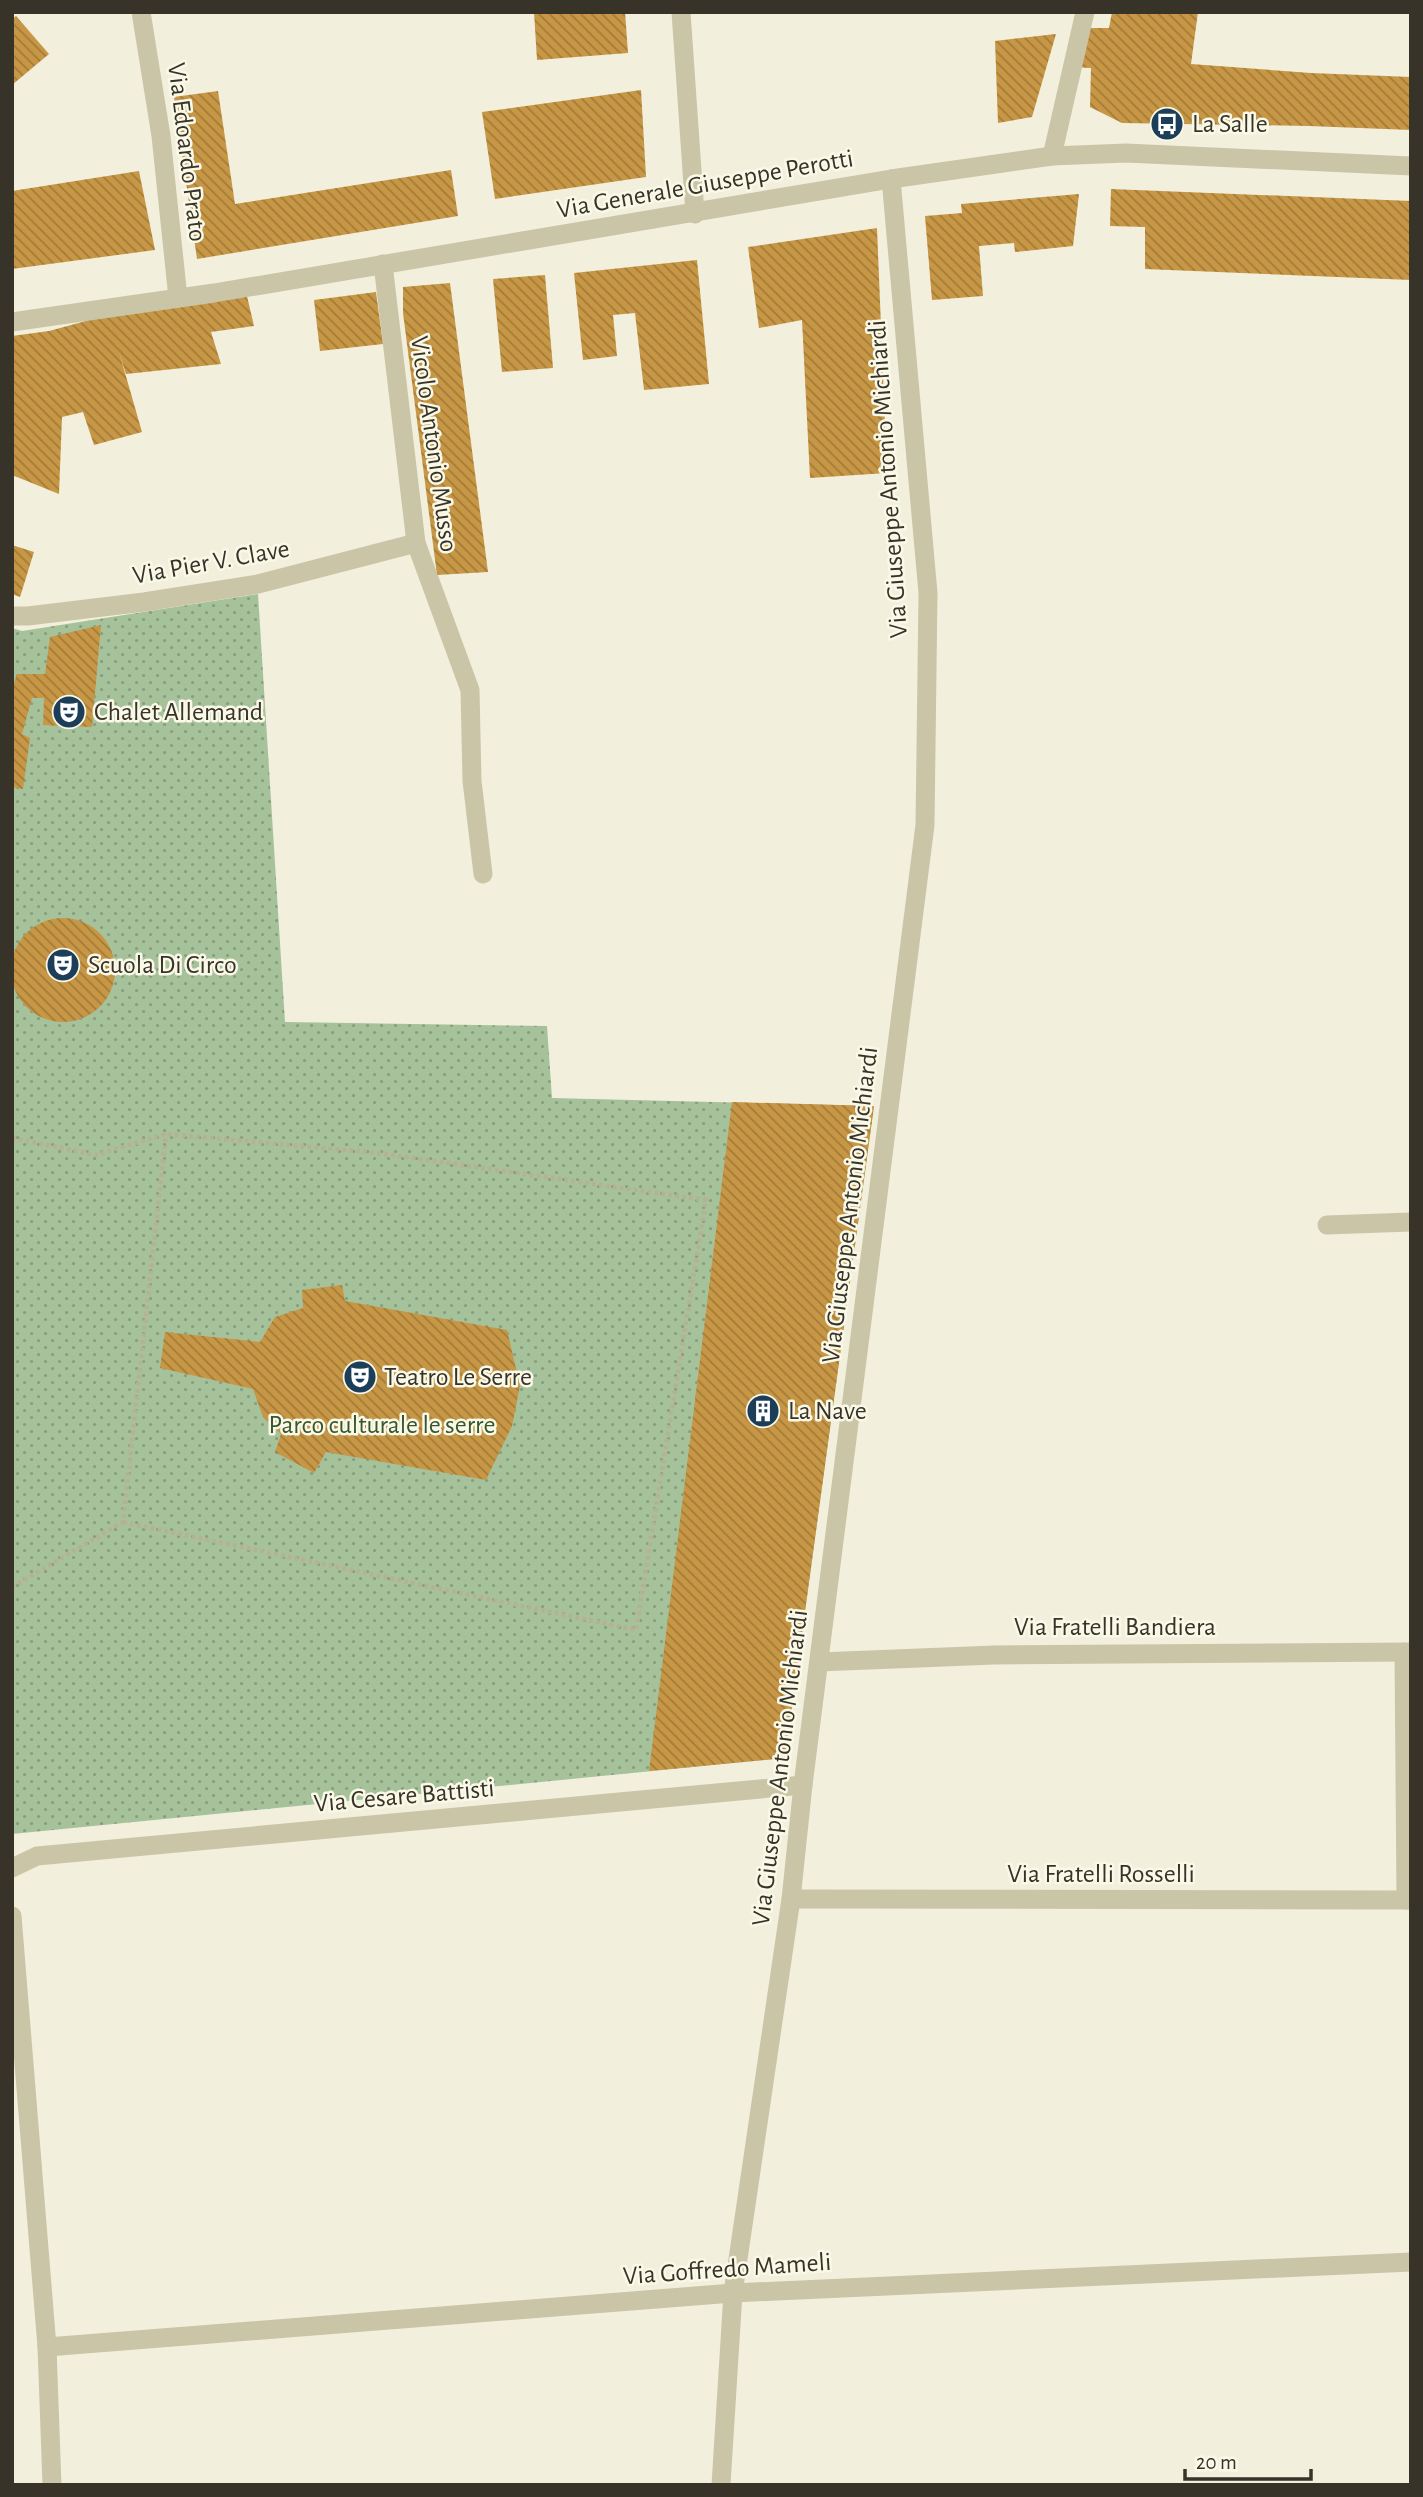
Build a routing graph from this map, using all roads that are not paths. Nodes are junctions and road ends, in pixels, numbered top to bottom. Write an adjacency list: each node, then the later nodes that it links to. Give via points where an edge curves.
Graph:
1 (141, 12): 9 (street, Via Edoardo Prato, via 161,136)
2 (681, 12): 7 (street)
3 (1086, 12): 4 (street)
4 (1052, 156): 5 (street, Via Generale Giuseppe Perotti, via 1125,153); 6 (street, Via Generale Giuseppe Perotti)
5 (1411, 166)
6 (891, 179): 7 (street, Via Generale Giuseppe Perotti); 17 (street, Via Giuseppe Antonio Michiardi, via 928,593 925,825)
7 (695, 214): 8 (street, Via Generale Giuseppe Perotti)
8 (383, 264): 9 (street, Via Generale Giuseppe Perotti); 11 (street, Vicolo Antonio Musso)
9 (178, 298): 10 (street, Via Generale Giuseppe Perotti)
10 (12, 323)
11 (416, 543): 12 (street, Via Pier V. Clave, via 258,584); 13 (street, Vicolo Antonio Musso, via 470,690 472,781)
12 (12, 616)
13 (482, 874)
14 (1411, 1222): 15 (street)
15 (1327, 1224)
16 (1407, 1652): 17 (street, Via Fratelli Bandiera, via 995,1655); 21 (street)
17 (819, 1662): 18 (street, Via Giuseppe Antonio Michiardi)
18 (803, 1785): 19 (street, Via Cesare Battisti, via 37,1856); 20 (street, Via Giuseppe Antonio Michiardi)
19 (12, 1868)
20 (791, 1899): 21 (street, Via Fratelli Rosselli); 24 (street, Via Giuseppe Antonio Michiardi)
21 (1408, 1900)
22 (12, 1916): 25 (street)
23 (1411, 2262): 24 (street, Via Goffredo Mameli)
24 (733, 2293): 25 (street, Via Goffredo Mameli); 27 (street, Via Giuseppe Antonio Michiardi)
25 (47, 2347): 26 (street)
26 (52, 2485)
27 (721, 2485)

